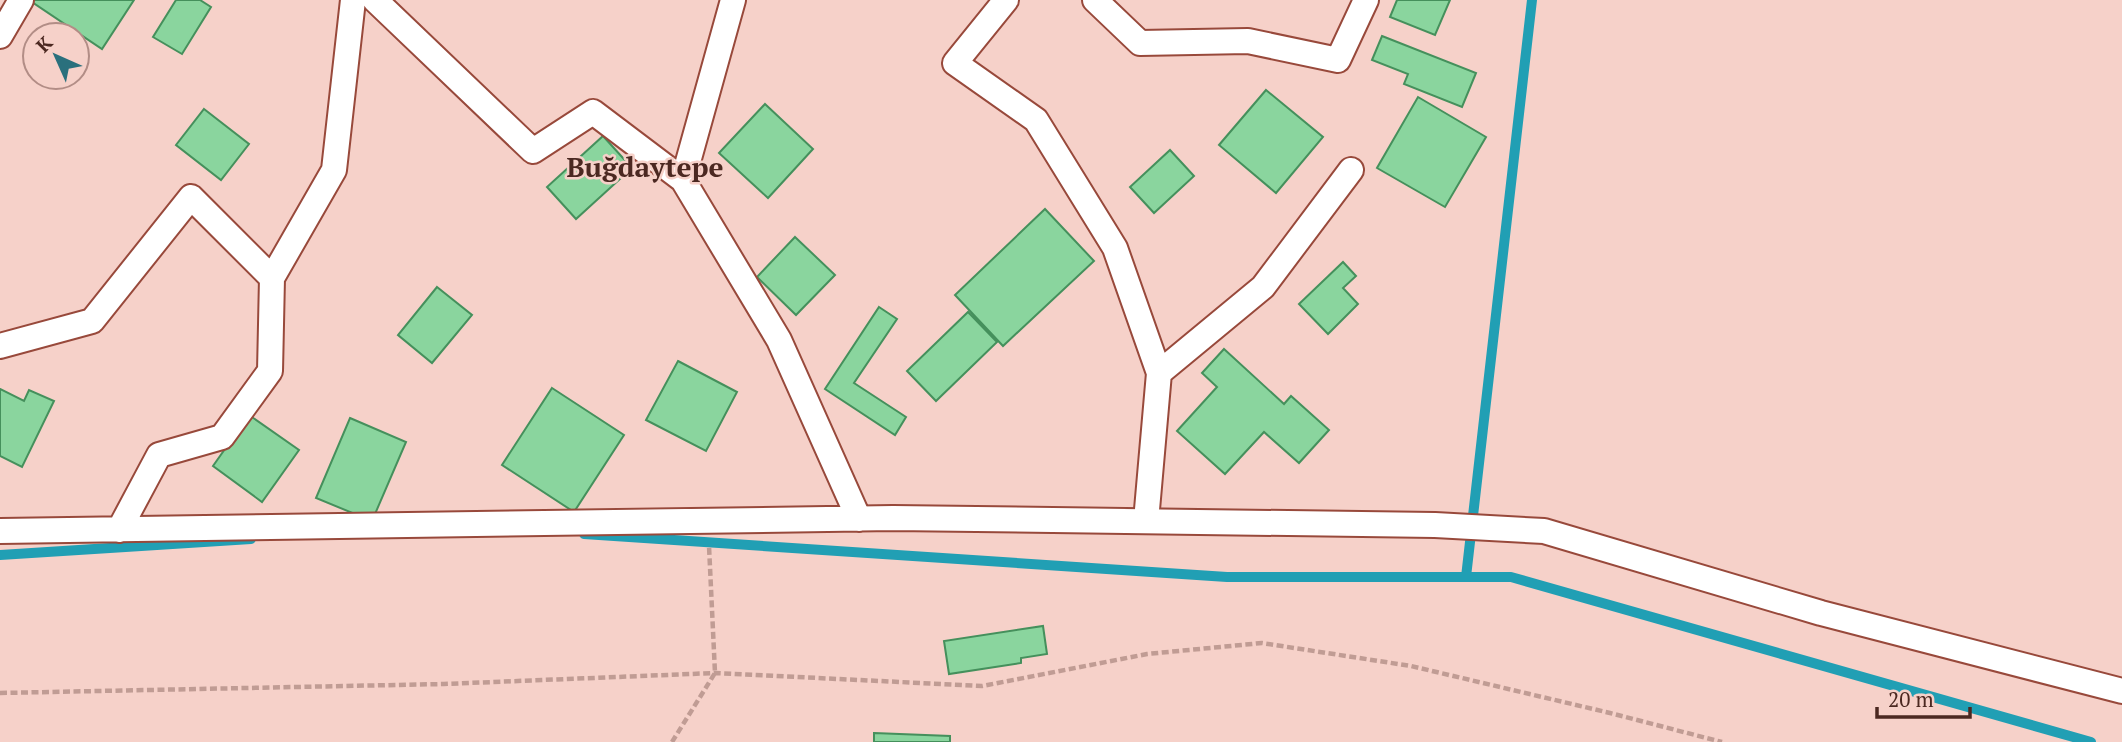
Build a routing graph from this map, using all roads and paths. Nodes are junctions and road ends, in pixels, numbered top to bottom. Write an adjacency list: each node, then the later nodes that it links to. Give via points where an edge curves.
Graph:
1 (21, 0): 8 (street)
2 (353, 0): 11 (street, via 334,170)
3 (375, 0): 10 (street, via 533,150 593,112)
4 (733, 0): 10 (street)
5 (1006, 0): 13 (street, via 955,63 1036,120 1115,248)
6 (1095, 0): 7 (street, via 1140,43 1248,41 1338,60)
7 (1366, 0)
8 (0, 36)
9 (1351, 170): 13 (street, via 1263,287)
10 (683, 180): 14 (street, via 779,340)
11 (272, 278): 12 (street, via 191,197 92,321); 17 (street, via 270,371 222,437 159,455)
12 (0, 346)
13 (1159, 373): 16 (street)
14 (859, 519): 15 (street); 16 (street)
15 (707, 521): 17 (street); 19 (path)
16 (1146, 521): 20 (street, via 1544,531 1821,613)
17 (119, 530): 18 (street)
18 (0, 531)
19 (715, 673): 21 (path); 22 (path); 23 (path, via 982,686 1147,654 1262,643 1411,666)
20 (2122, 691)
21 (0, 693)
22 (671, 742)
23 (1722, 742)

